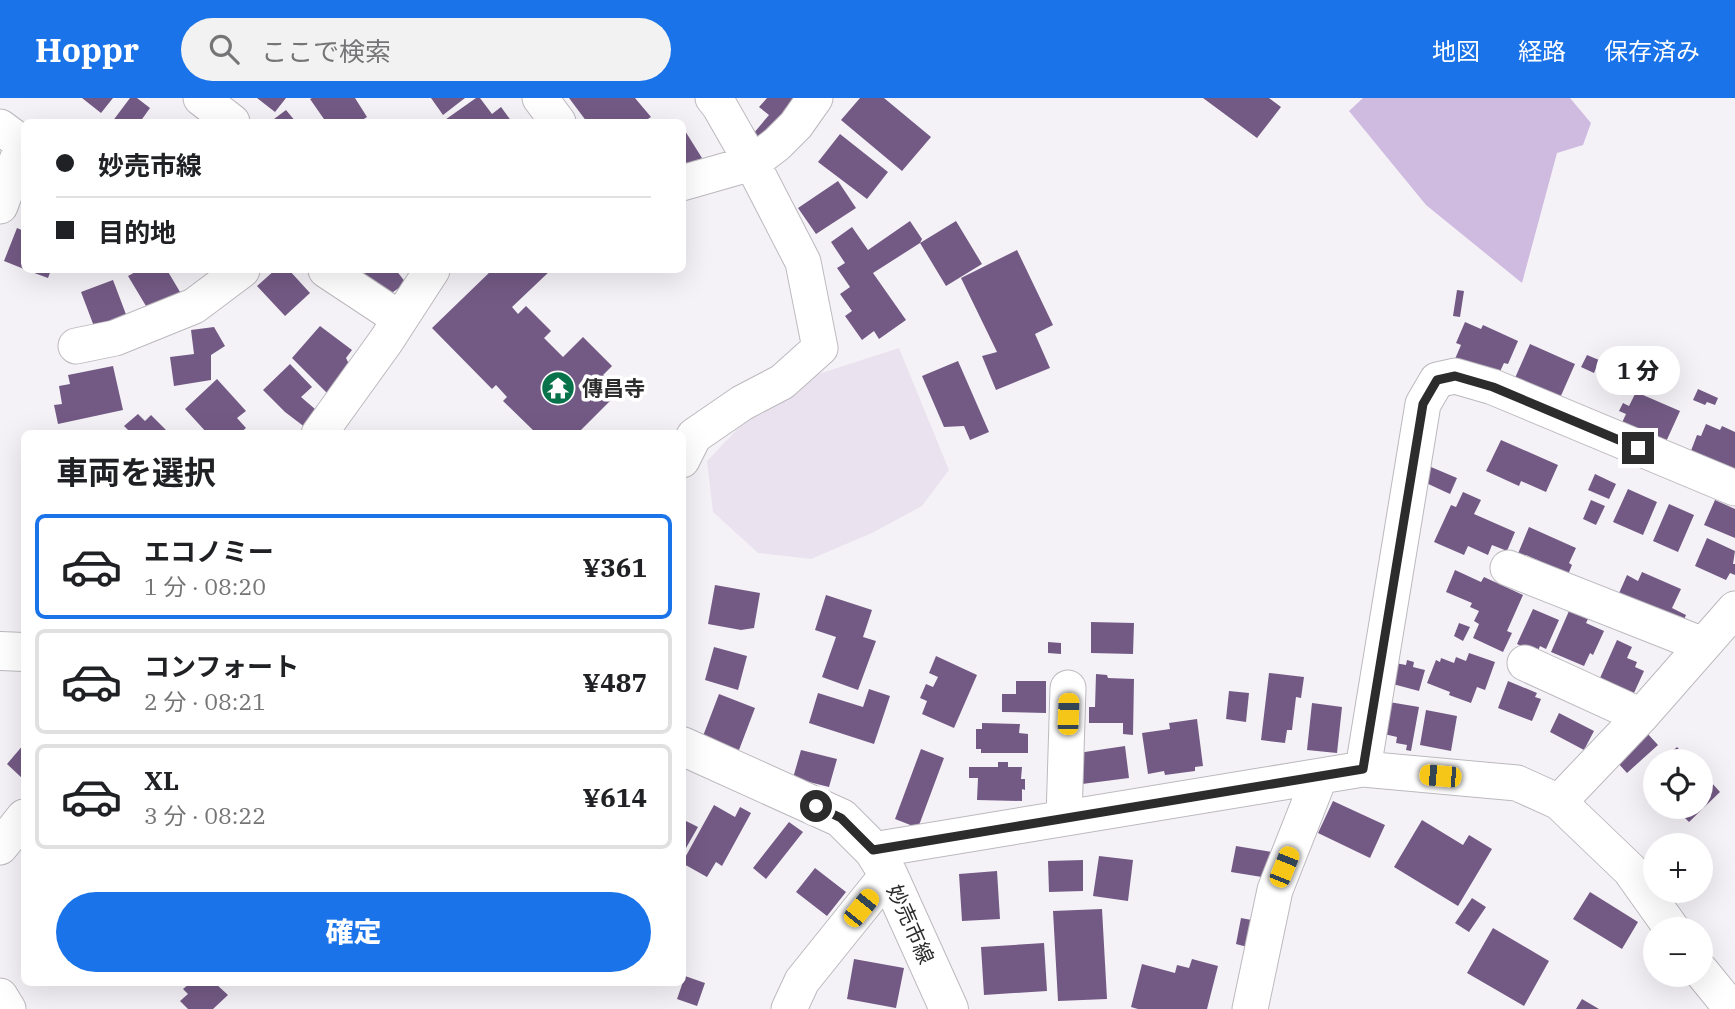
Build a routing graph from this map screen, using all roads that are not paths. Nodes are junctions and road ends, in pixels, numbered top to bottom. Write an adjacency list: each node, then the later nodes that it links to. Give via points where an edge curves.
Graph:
1 (201, 98): 5 (street)
2 (540, 98): 6 (street)
3 (713, 98): 10 (street)
4 (815, 98): 10 (street, via 796,125)
5 (228, 119)
6 (556, 119)
7 (0, 127): 8 (street)
8 (21, 143)
9 (21, 149): 12 (street)
10 (752, 163): 11 (street); 19 (street, via 803,262 820,348 782,382 694,436)
11 (686, 182)
12 (0, 206)
13 (238, 273): 17 (street, via 194,306 115,338)
14 (331, 273): 16 (street)
15 (430, 273): 16 (street)
16 (400, 319): 18 (street)
17 (76, 346)
18 (323, 430)
19 (686, 452)
20 (1735, 488): 30 (street, via 1493,387 1455,376 1437,380 1423,404)
21 (1508, 568): 23 (street)
22 (1735, 609): 23 (street)
23 (1703, 645): 28 (street)
24 (0, 651): 25 (main road)
25 (21, 652)
26 (1525, 663): 28 (street)
27 (1068, 688): 33 (street)
28 (1641, 716): 32 (street)
29 (686, 748): 36 (main road, 妙売市線, via 841,818)
30 (1363, 769): 31 (street); 32 (street, via 1517,783)
31 (1320, 776): 33 (street); 43 (street, via 1275,890)
32 (1559, 802): 37 (street, via 1630,870)
33 (1064, 818): 36 (street)
34 (21, 821): 35 (street)
35 (0, 846)
36 (881, 862): 41 (street, via 802,981); 42 (main road, 妙売市線)
37 (1663, 917)
38 (1713, 986): 44 (street)
39 (0, 996): 40 (street)
40 (8, 1009)
41 (789, 1009)
42 (949, 1009)
43 (1250, 1009)
44 (1732, 1009)

